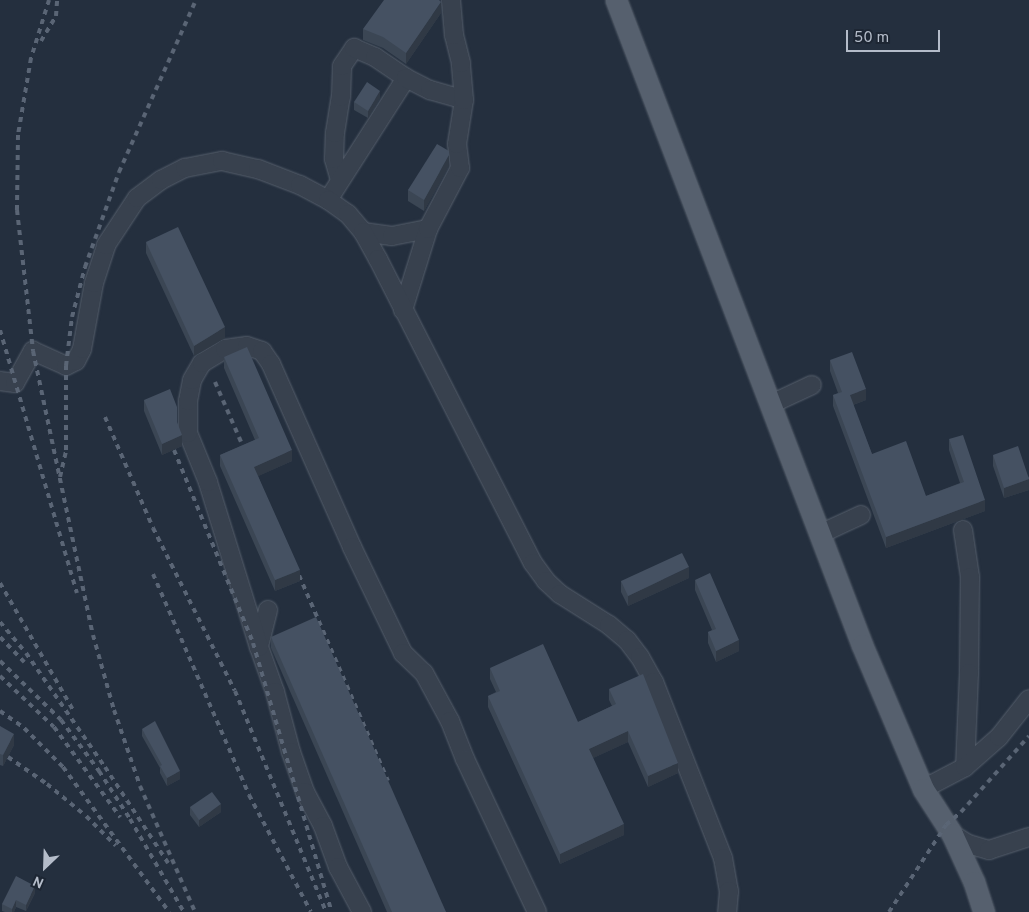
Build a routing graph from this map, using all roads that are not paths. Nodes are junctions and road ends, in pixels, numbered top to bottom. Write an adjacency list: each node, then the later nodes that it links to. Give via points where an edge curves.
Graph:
1 (451, 0): 4 (street)
2 (616, 0): 12 (main road)
3 (406, 78): 4 (street, via 430,90); 5 (street); 5 (street, via 375,57 354,48 342,66 334,159)
4 (464, 100): 7 (street, via 457,144 460,168)
5 (340, 180): 6 (street)
6 (328, 200): 8 (street, via 348,214); 10 (street, via 258,169 222,161 185,168 161,180 137,198 106,245 94,283 82,349 76,360 66,366 33,351 15,383)
7 (428, 229): 8 (street, via 392,236); 9 (street)
8 (363, 232): 9 (street)
9 (403, 310): 25 (street, via 533,563 546,582 560,594 627,640 654,682 723,858 730,891)
10 (0, 381)
11 (812, 385): 12 (street)
12 (770, 404): 15 (main road)
13 (861, 515): 15 (street)
14 (963, 530): 19 (street, via 970,578)
15 (820, 534): 20 (main road, via 862,645)
16 (268, 610): 17 (street)
17 (259, 647): 23 (street, via 305,792); 24 (street, via 208,482 188,433 192,380 202,363 225,349 247,346 262,351 271,364 386,618 404,653 424,673 450,720)
18 (1029, 699): 19 (street, via 999,737)
19 (965, 767): 20 (street)
20 (923, 789): 21 (main road)
21 (952, 834): 22 (street, via 968,844 989,850); 26 (main road)
22 (1029, 837)
23 (362, 912)
24 (537, 912)
25 (727, 912)
26 (984, 912)

